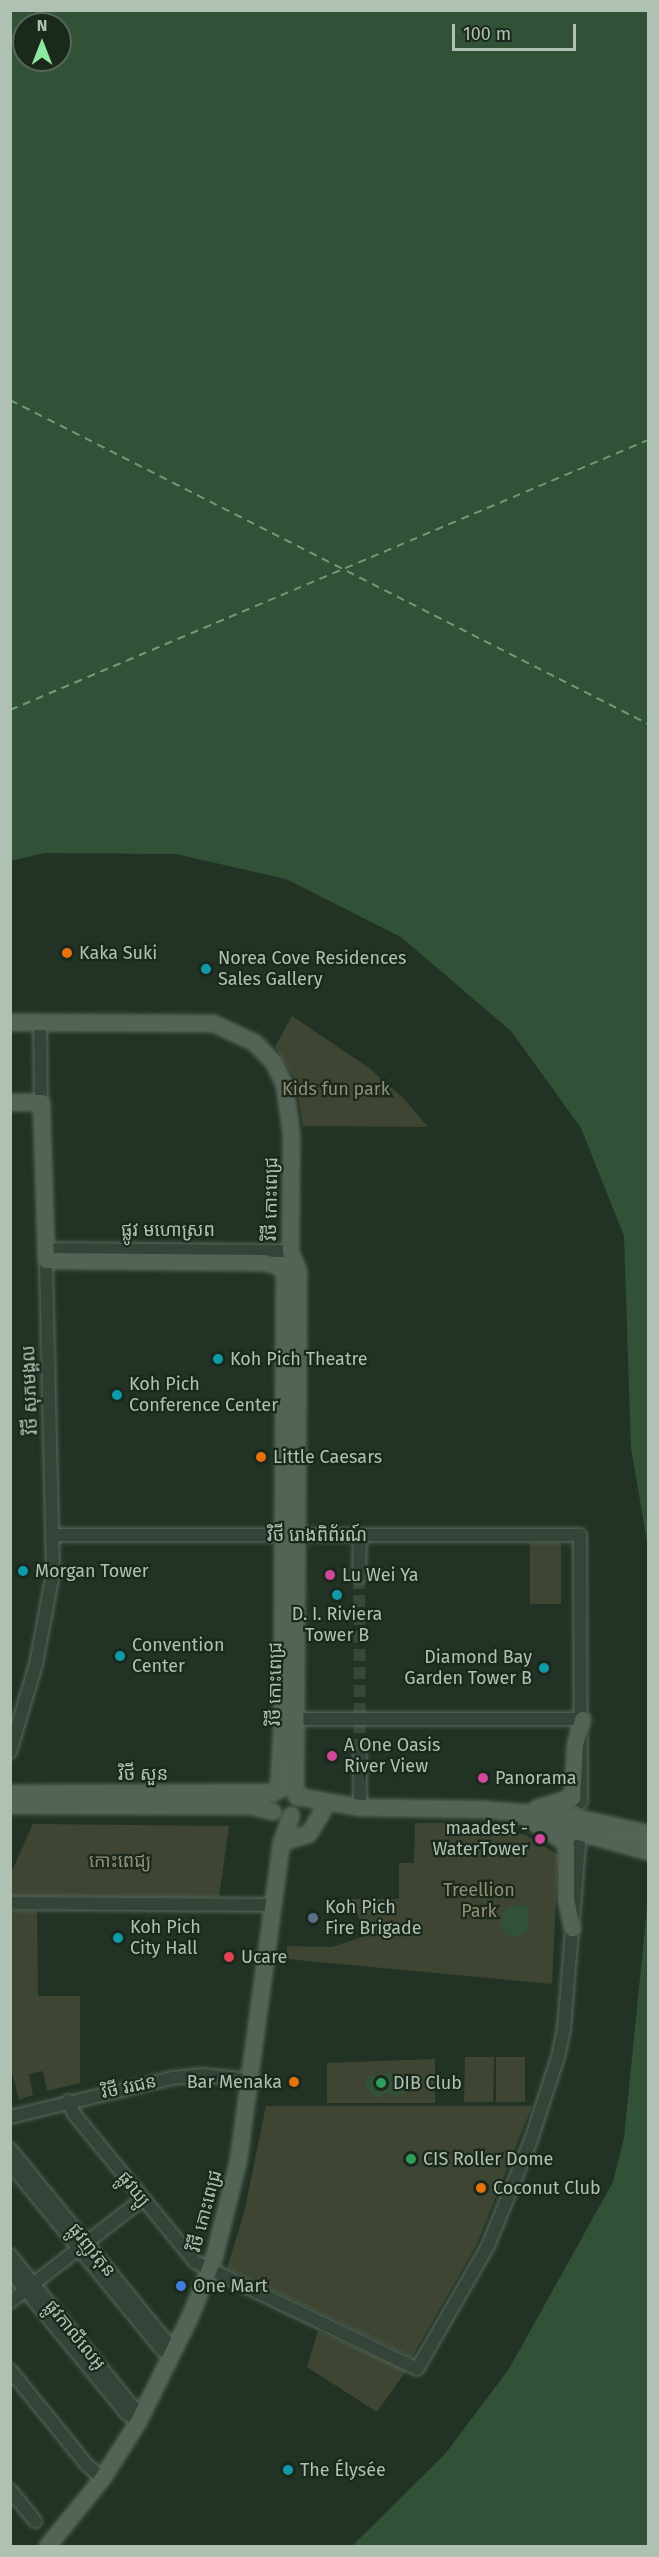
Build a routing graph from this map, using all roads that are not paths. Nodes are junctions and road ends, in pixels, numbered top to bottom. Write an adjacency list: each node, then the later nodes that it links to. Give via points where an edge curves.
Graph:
1 (10, 1022): 2 (main road, វិថី កោះពេជ្រ)
2 (40, 1022): 4 (street, វិថី សុភមង្គល); 5 (main road, វិថី កោះពេជ្រ, via 200,1021 241,1032 267,1053 284,1084 290,1114)
3 (10, 1102): 4 (main road)
4 (41, 1102): 6 (main road, វិថី សុភមង្គល)
5 (290, 1251): 6 (street, ផ្លូវ មហោស្រព); 7 (street); 9 (main road, វិថី កោះពេជ្រ, via 298,1271)
6 (46, 1255): 7 (main road, ផ្លូវ មហោស្រព, via 263,1262); 8 (street, វិថី សុភមង្គល)
7 (279, 1266): 9 (main road, វិថី កោះពេជ្រ, via 285,1280)
8 (54, 1535): 9 (street, វិថី រោងពិព័រណ៍); 14 (street, វិថី សុភមង្គល, via 41,1640)
9 (289, 1535): 10 (street, វិថី រោងពិព័រណ៍); 12 (main road, វិថី កោះពេជ្រ)
10 (360, 1535): 11 (street); 13 (street, វិថី រោងពិព័រណ៍, via 580,1535)
11 (359, 1577)
12 (288, 1719): 13 (street); 16 (main road, វិថី កោះពេជ្រ); 18 (main road, វិថី កោះពេជ្រ)
13 (582, 1719): 19 (street); 24 (main road, via 575,1744 572,1797 562,1803)
14 (10, 1752)
15 (360, 1755): 21 (street)
16 (276, 1791): 17 (main road, វិថី សួន); 18 (main road, via 288,1789); 22 (main road, via 270,1801)
17 (10, 1793)
18 (296, 1795): 21 (main road); 25 (main road, via 298,1806)
19 (581, 1802)
20 (10, 1805): 22 (main road, វិថី សួន, via 253,1806)
21 (360, 1807): 23 (main road); 24 (main road)
22 (273, 1812): 25 (main road); 27 (main road, វិថី កោះពេជ្រ)
23 (322, 1812): 25 (main road); 27 (main road, via 308,1834)
24 (515, 1812): 26 (main road, via 605,1823); 29 (main road); 32 (main road, via 561,1839 567,1847 566,1899)
25 (292, 1815): 27 (main road, វិថី កោះពេជ្រ)
26 (648, 1833)
27 (281, 1842): 31 (main road, វិថី កោះពេជ្រ)
28 (579, 1844): 32 (street)
29 (648, 1851)
30 (10, 1903): 31 (street)
31 (273, 1905): 33 (main road, វិថី កោះពេជ្រ)
32 (572, 1928): 41 (street, ផ្លូវឃ្យូ, via 564,2028 531,2140 488,2247 417,2370)
33 (250, 2080): 34 (street, វិថី វរជន, via 181,2077); 41 (main road, វិថី កោះពេជ្រ, via 230,2198)
34 (68, 2101): 35 (street, វិថី វរជន); 38 (street, ផ្លូវឃ្យូ, via 74,2114)
35 (10, 2117)
36 (10, 2149): 39 (street, ផ្លូវញូវតុន)
37 (10, 2164): 39 (street, ផ្លូវញូវតុន)
38 (143, 2199): 39 (street); 41 (street, ផ្លូវឃ្យូ, via 195,2262)
39 (82, 2246): 43 (street); 45 (street, ផ្លូវញូវតុន, via 162,2350)
40 (10, 2255): 43 (street, ផ្លូវកាលីលេអូ)
41 (209, 2269): 45 (main road, វិថី កោះពេជ្រ)
42 (10, 2271): 43 (street, ផ្លូវកាលីលេអូ)
43 (30, 2287): 44 (street); 47 (street, ផ្លូវកាលីលេអូ, via 127,2414)
44 (10, 2302)
45 (174, 2351): 47 (main road, វិថី កោះពេជ្រ)
46 (10, 2370): 48 (street)
47 (140, 2417): 48 (main road, វិថី កោះពេជ្រ)
48 (102, 2478): 51 (main road, វិថី កោះពេជ្រ)
49 (10, 2490): 50 (street)
50 (35, 2522)
51 (47, 2547)

